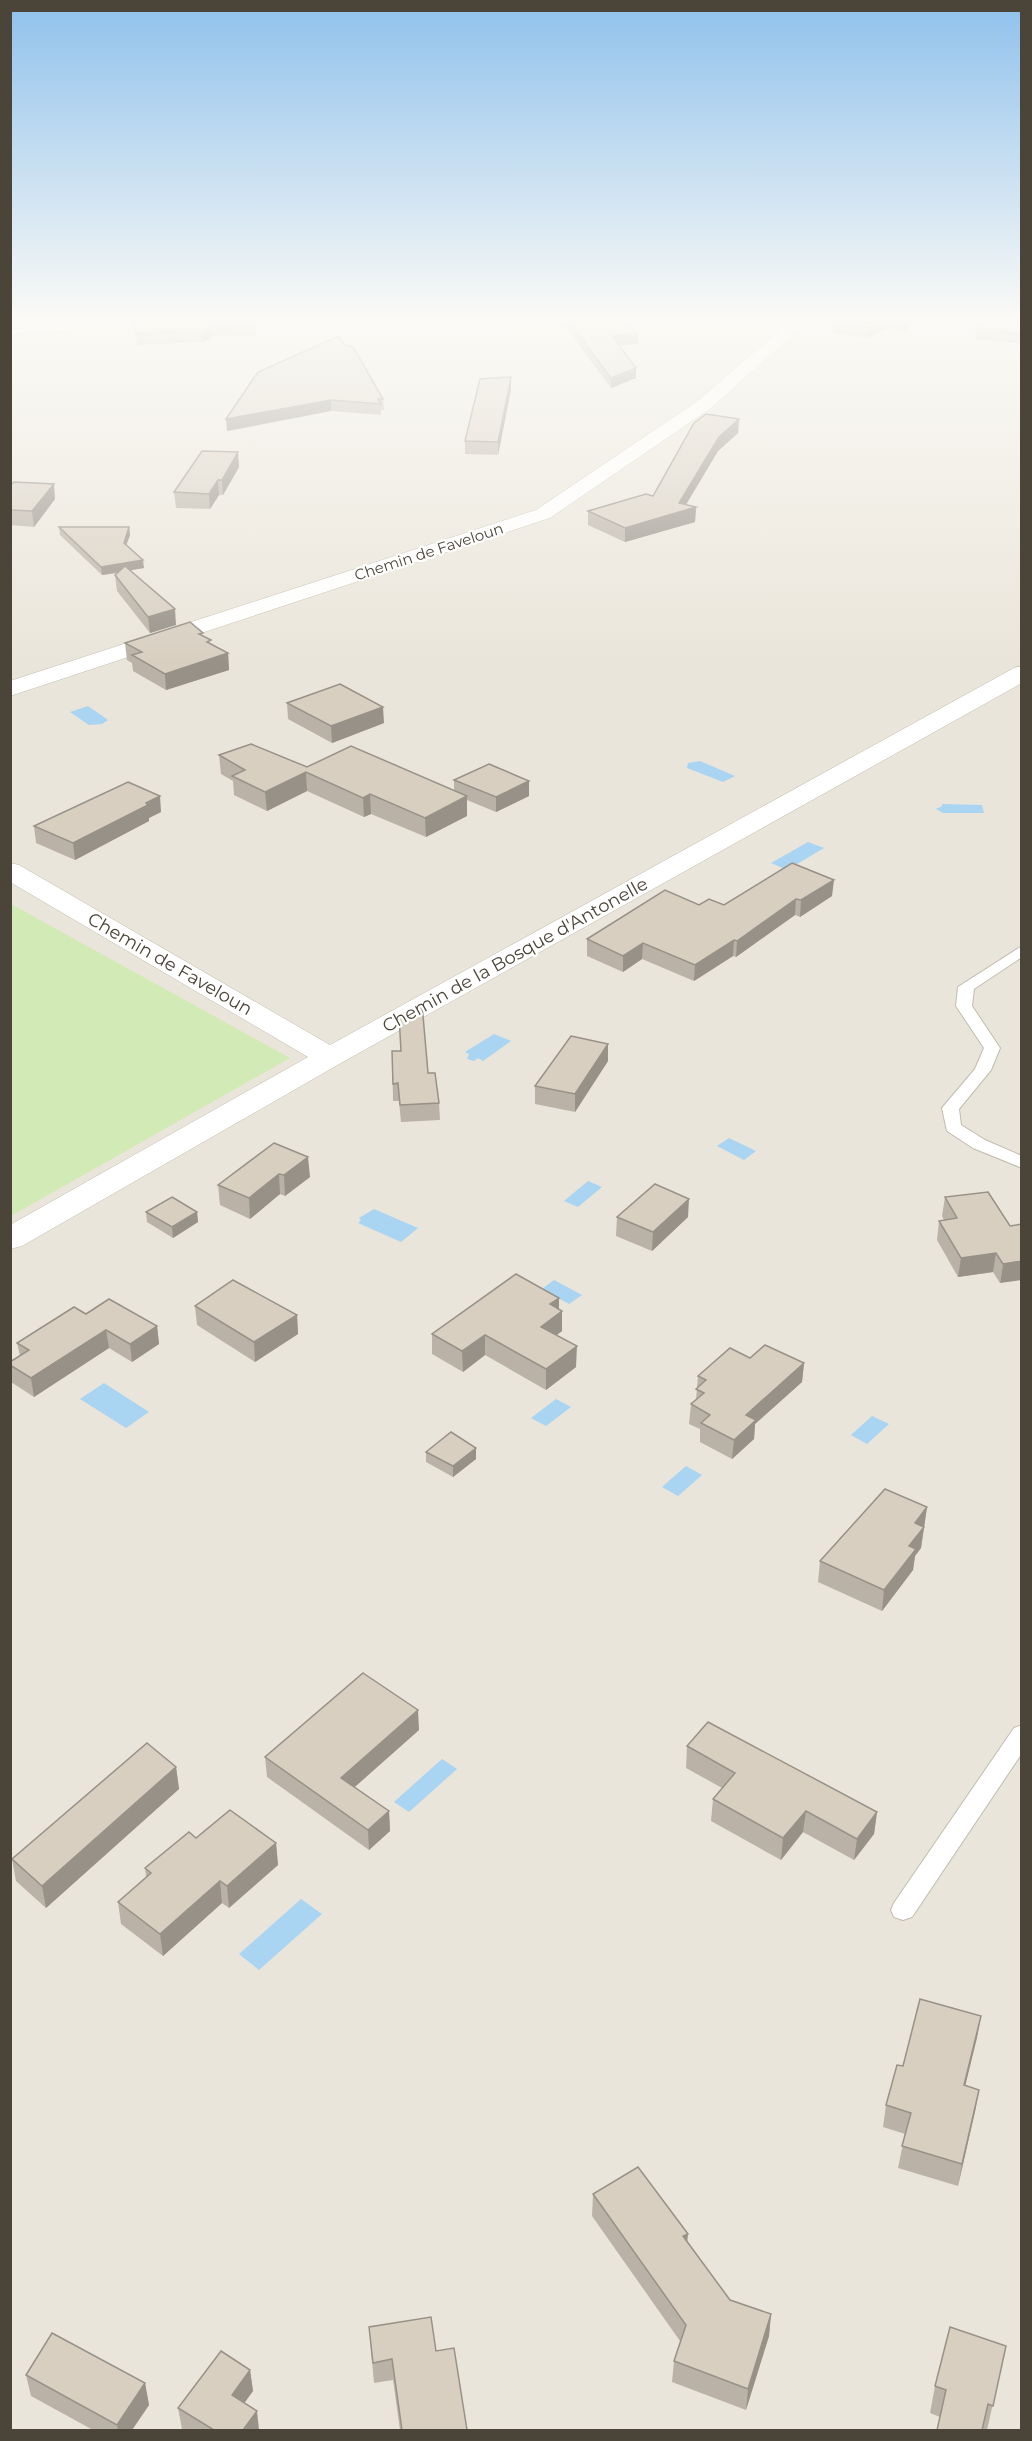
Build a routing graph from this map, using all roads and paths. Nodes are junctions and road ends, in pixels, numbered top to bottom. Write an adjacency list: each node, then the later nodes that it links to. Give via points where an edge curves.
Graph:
1 (658, 436): 3 (street, Chemin de Faveloun, via 543,514)
2 (1022, 673): 6 (street, Chemin de la Bosque d'Antonelle)
3 (10, 689)
4 (10, 871): 6 (street, Chemin de Faveloun)
5 (1022, 950): 7 (lane, via 966,987 964,1006 992,1048 983,1070 950,1108 953,1127 979,1144)
6 (330, 1057): 8 (street, Chemin de la Bosque d'Antonelle)
7 (1022, 1163)
8 (10, 1239)
9 (1022, 1734): 10 (lane)
10 (903, 1910)

